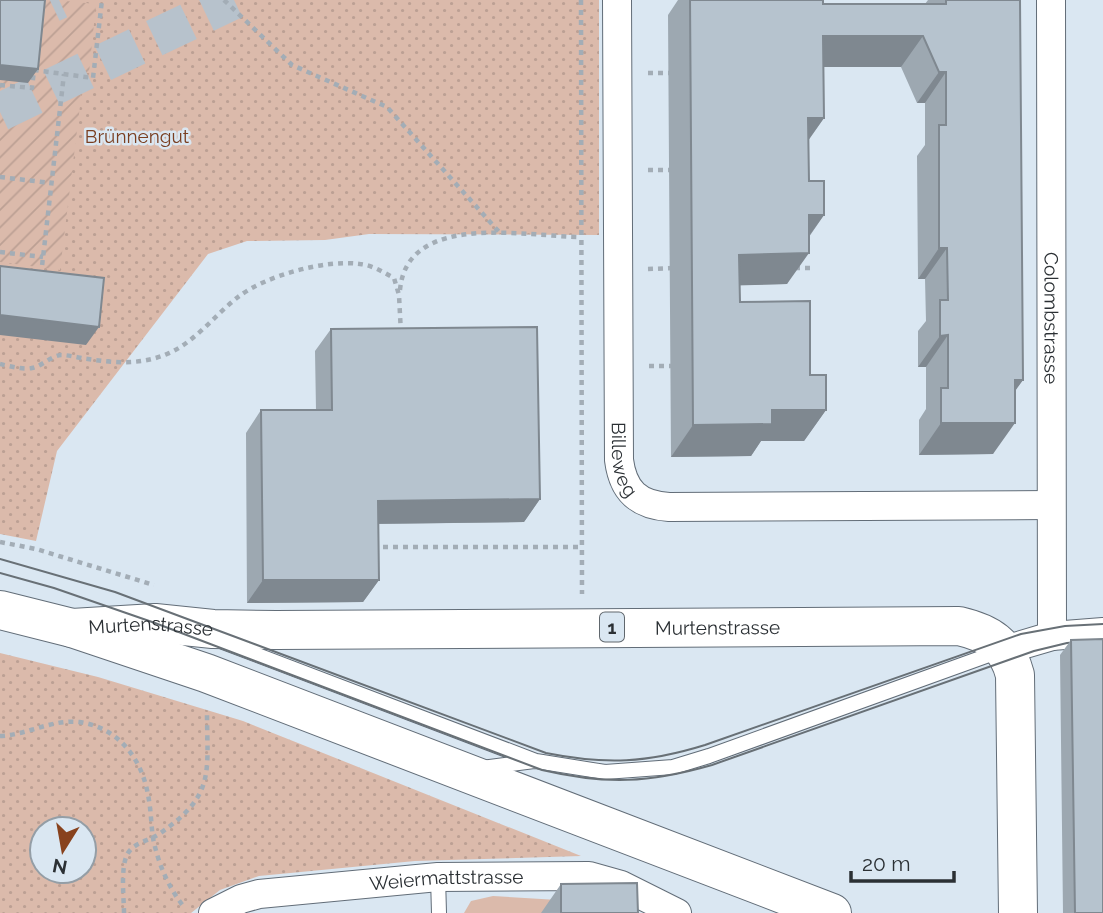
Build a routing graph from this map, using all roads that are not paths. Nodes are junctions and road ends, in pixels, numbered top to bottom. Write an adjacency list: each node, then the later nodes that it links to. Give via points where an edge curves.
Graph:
1 (617, 0): 3 (street, Billeweg, via 619,460 631,493 669,508)
2 (1051, 0): 3 (street, Colombstrasse)
3 (1051, 505): 8 (street, Colombstrasse)
4 (0, 610): 6 (main road, Murtenstrasse / 1)
5 (184, 627): 6 (main road, Murtenstrasse / 1, via 155,623); 9 (main road, Murtenstrasse / 1, via 959,626 988,635); 10 (lane)
6 (72, 628): 11 (main road, Murtenstrasse / 1)
7 (1103, 632): 8 (street)
8 (1052, 636): 9 (street)
9 (1004, 650): 10 (lane, via 673,767 605,772); 17 (main road, via 1017,685)
10 (536, 761): 11 (lane)
11 (463, 770): 16 (main road, Murtenstrasse / 1)
12 (438, 877): 13 (street, Weiermattstrasse, via 259,894); 14 (lane); 15 (street, Weiermattstrasse, via 597,877)
13 (200, 912)
14 (439, 913)
15 (677, 913)
16 (832, 913)
17 (1018, 913)

